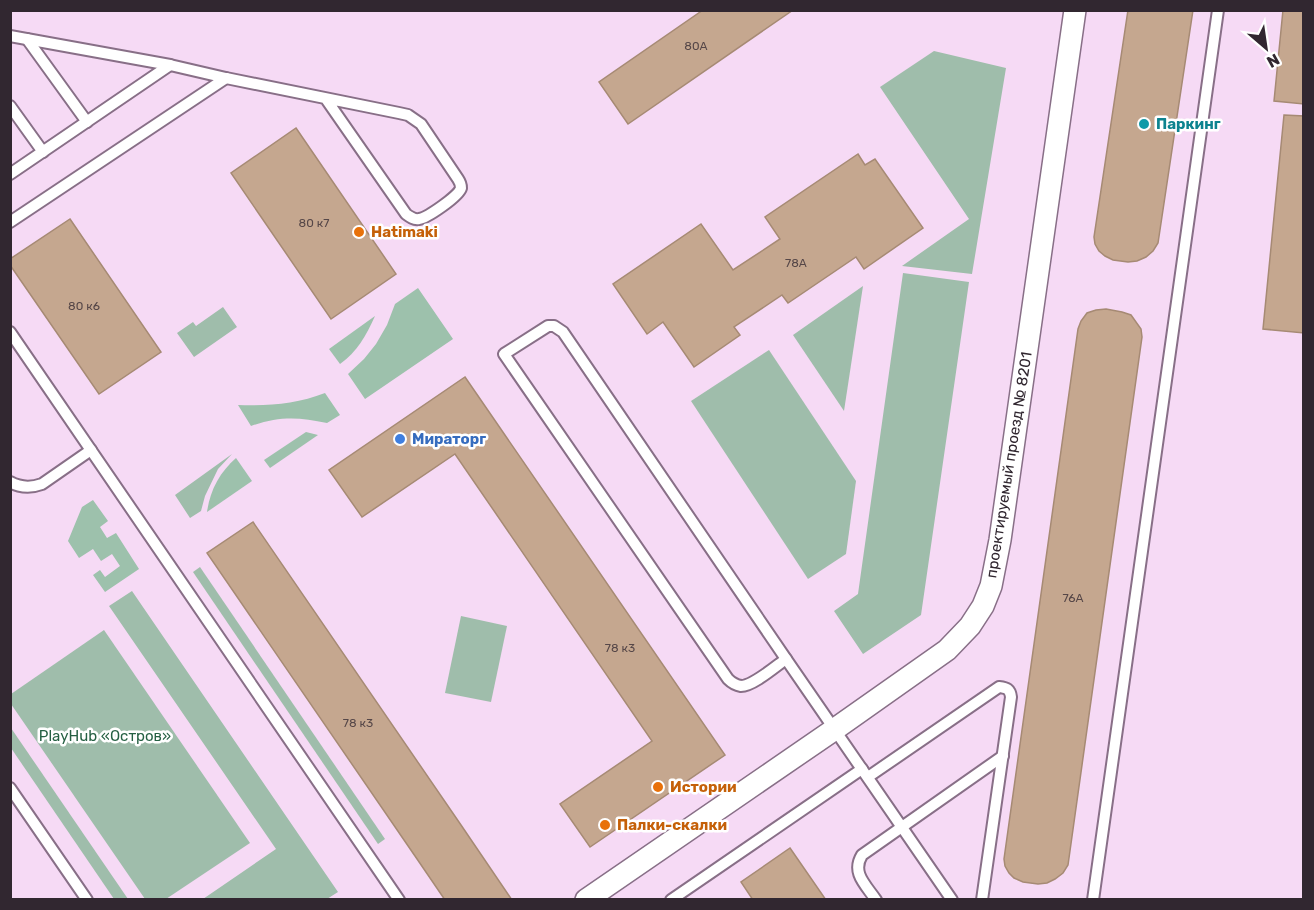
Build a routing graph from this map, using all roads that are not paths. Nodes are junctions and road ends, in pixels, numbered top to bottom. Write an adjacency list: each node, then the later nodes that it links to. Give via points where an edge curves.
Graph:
1 (1075, 10): 17 (street, проектируемый проезд № 8201, via 991,586 970,626 947,650)
2 (1218, 10): 29 (lane)
3 (10, 36): 4 (lane)
4 (27, 39): 5 (lane); 9 (lane)
5 (170, 65): 6 (lane); 9 (lane)
6 (226, 78): 7 (lane); 12 (lane)
7 (326, 99): 7 (lane, via 414,119 458,179 460,190 425,217 412,219)
8 (10, 106): 10 (lane)
9 (87, 122): 10 (lane)
10 (43, 152): 11 (lane)
11 (10, 174)
12 (10, 222)
13 (10, 332): 14 (lane)
14 (91, 450): 15 (lane, via 42,484 25,487); 23 (lane)
15 (10, 482)
16 (786, 659): 16 (lane, via 749,684 740,686 728,679 504,354 548,326 563,332); 17 (lane)
17 (835, 729): 19 (lane); 24 (street, проектируемый проезд № 8201)
18 (1003, 756): 19 (lane, via 1011,698 1007,688 999,687); 21 (lane); 28 (lane)
19 (865, 773): 21 (lane); 25 (lane)
20 (10, 788): 22 (lane)
21 (902, 827): 26 (lane, via 858,861 859,875); 27 (lane)
22 (87, 900)
23 (399, 900)
24 (586, 900)
25 (671, 900)
26 (876, 900)
27 (952, 900)
28 (982, 900)
29 (1093, 900)

